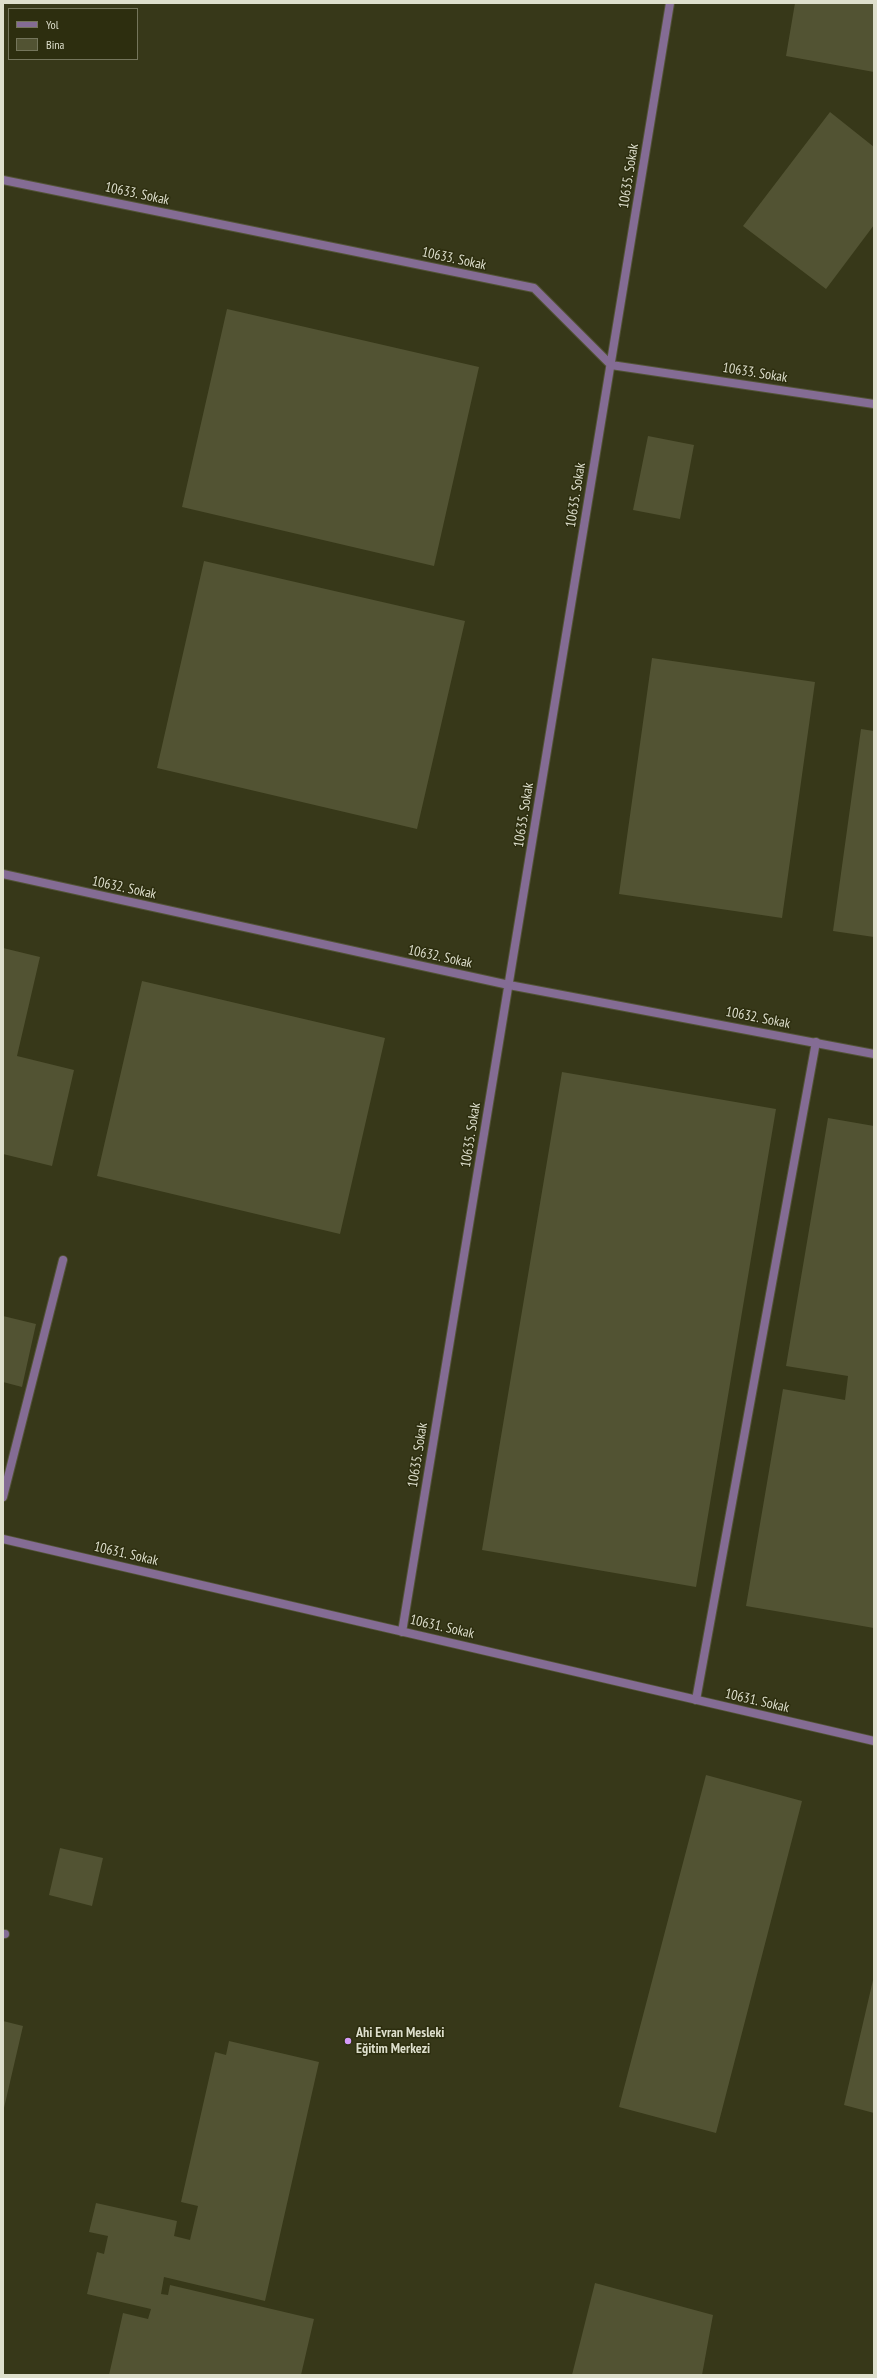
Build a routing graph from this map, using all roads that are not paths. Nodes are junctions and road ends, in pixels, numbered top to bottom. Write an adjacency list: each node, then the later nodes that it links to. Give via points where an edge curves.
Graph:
1 (670, 3): 3 (street, 10635. Sokak)
2 (3, 180): 3 (street, 10633. Sokak, via 534,288)
3 (611, 365): 4 (street, 10633. Sokak); 6 (street, 10635. Sokak)
4 (874, 404)
5 (3, 874): 6 (street, 10632. Sokak)
6 (509, 985): 7 (street, 10632. Sokak); 13 (street, 10635. Sokak)
7 (816, 1042): 8 (street, 10632. Sokak); 14 (street)
8 (874, 1054)
9 (64, 1260): 10 (street)
10 (7, 1464): 11 (street)
11 (3, 1497)
12 (3, 1539): 13 (street, 10631. Sokak)
13 (402, 1632): 14 (street, 10631. Sokak)
14 (696, 1700): 15 (street, 10631. Sokak)
15 (874, 1741)

